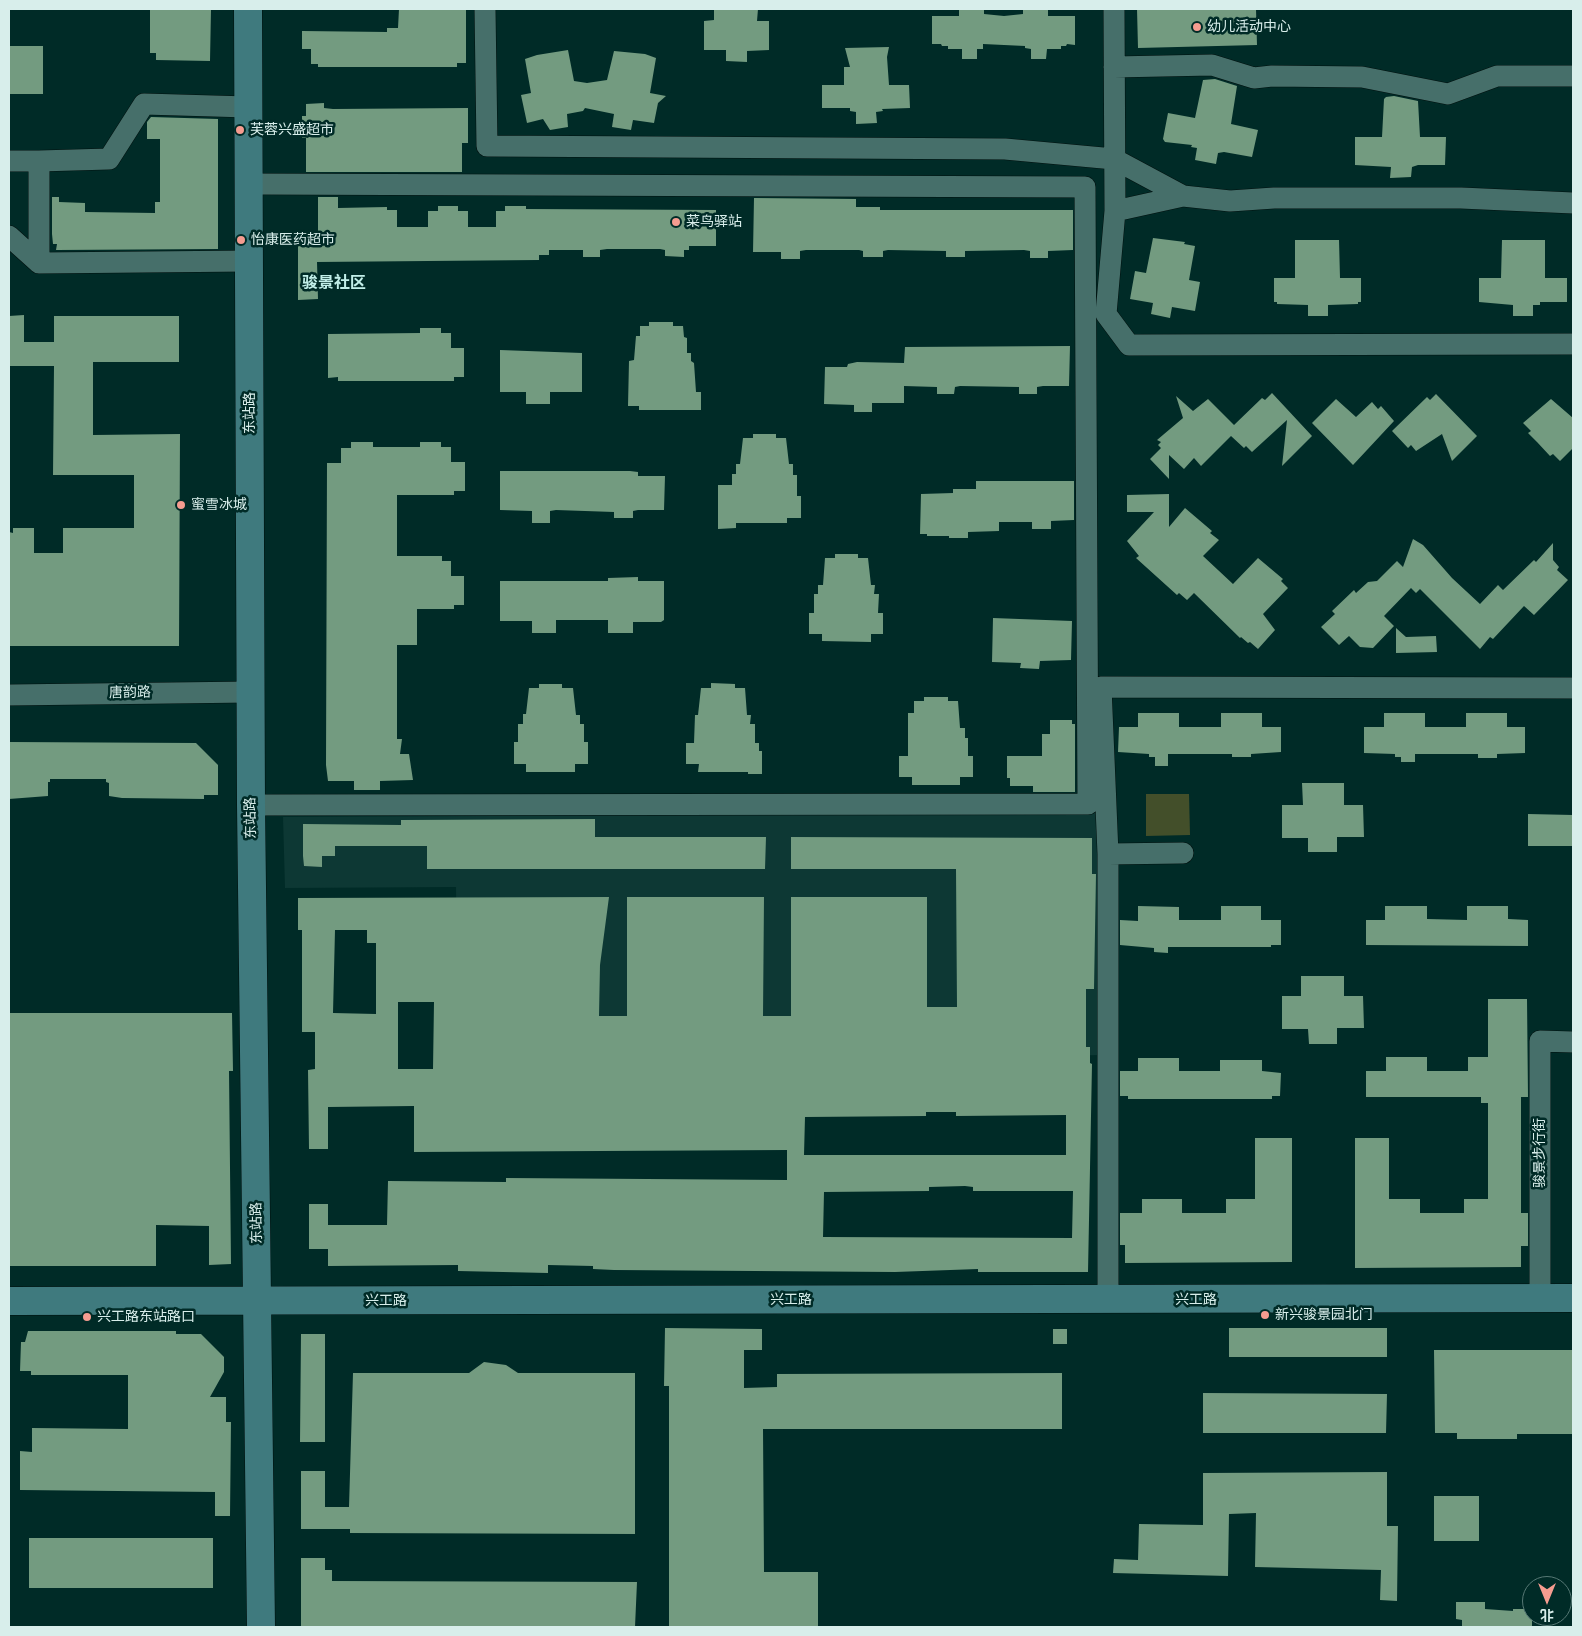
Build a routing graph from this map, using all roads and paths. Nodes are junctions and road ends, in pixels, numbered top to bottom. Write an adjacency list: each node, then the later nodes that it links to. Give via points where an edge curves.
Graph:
1 (248, 9): 6 (street, 东站路)
2 (486, 9): 7 (street, via 488,146 1005,149)
3 (1114, 9): 4 (street)
4 (1114, 66): 5 (street, via 1212,65 1254,78 1362,77 1448,94 1498,76); 7 (street)
5 (1573, 76)
6 (248, 107): 9 (street, via 144,104 109,159); 10 (street, 东站路)
7 (1114, 159): 11 (street); 13 (street)
8 (9, 161): 9 (street)
9 (39, 161): 16 (street)
10 (249, 184): 15 (street, 东站路); 21 (street, via 1085,187 1088,794 1088,804)
11 (1183, 196): 12 (street, via 1230,200 1461,198); 13 (street)
12 (1573, 203)
13 (1115, 211): 17 (street, via 1106,314 1129,345)
14 (9, 236): 16 (street)
15 (250, 261): 16 (street); 19 (street, 东站路)
16 (39, 263)
17 (1573, 344)
18 (1573, 688): 22 (street, via 1101,687)
19 (251, 692): 20 (street, 唐韵路); 21 (street, 东站路)
20 (9, 695)
21 (251, 805): 29 (street, 东站路)
22 (1108, 854): 23 (street); 27 (street)
23 (1183, 854)
24 (1573, 1042): 25 (street, 骏景步行街, via 1540,1041)
25 (1540, 1298): 26 (street, 兴工路); 27 (street, 兴工路)
26 (1573, 1298)
27 (1108, 1300): 29 (street, 兴工路)
28 (9, 1301): 29 (street, 兴工路)
29 (258, 1301): 30 (street, 东站路)
30 (261, 1627)

